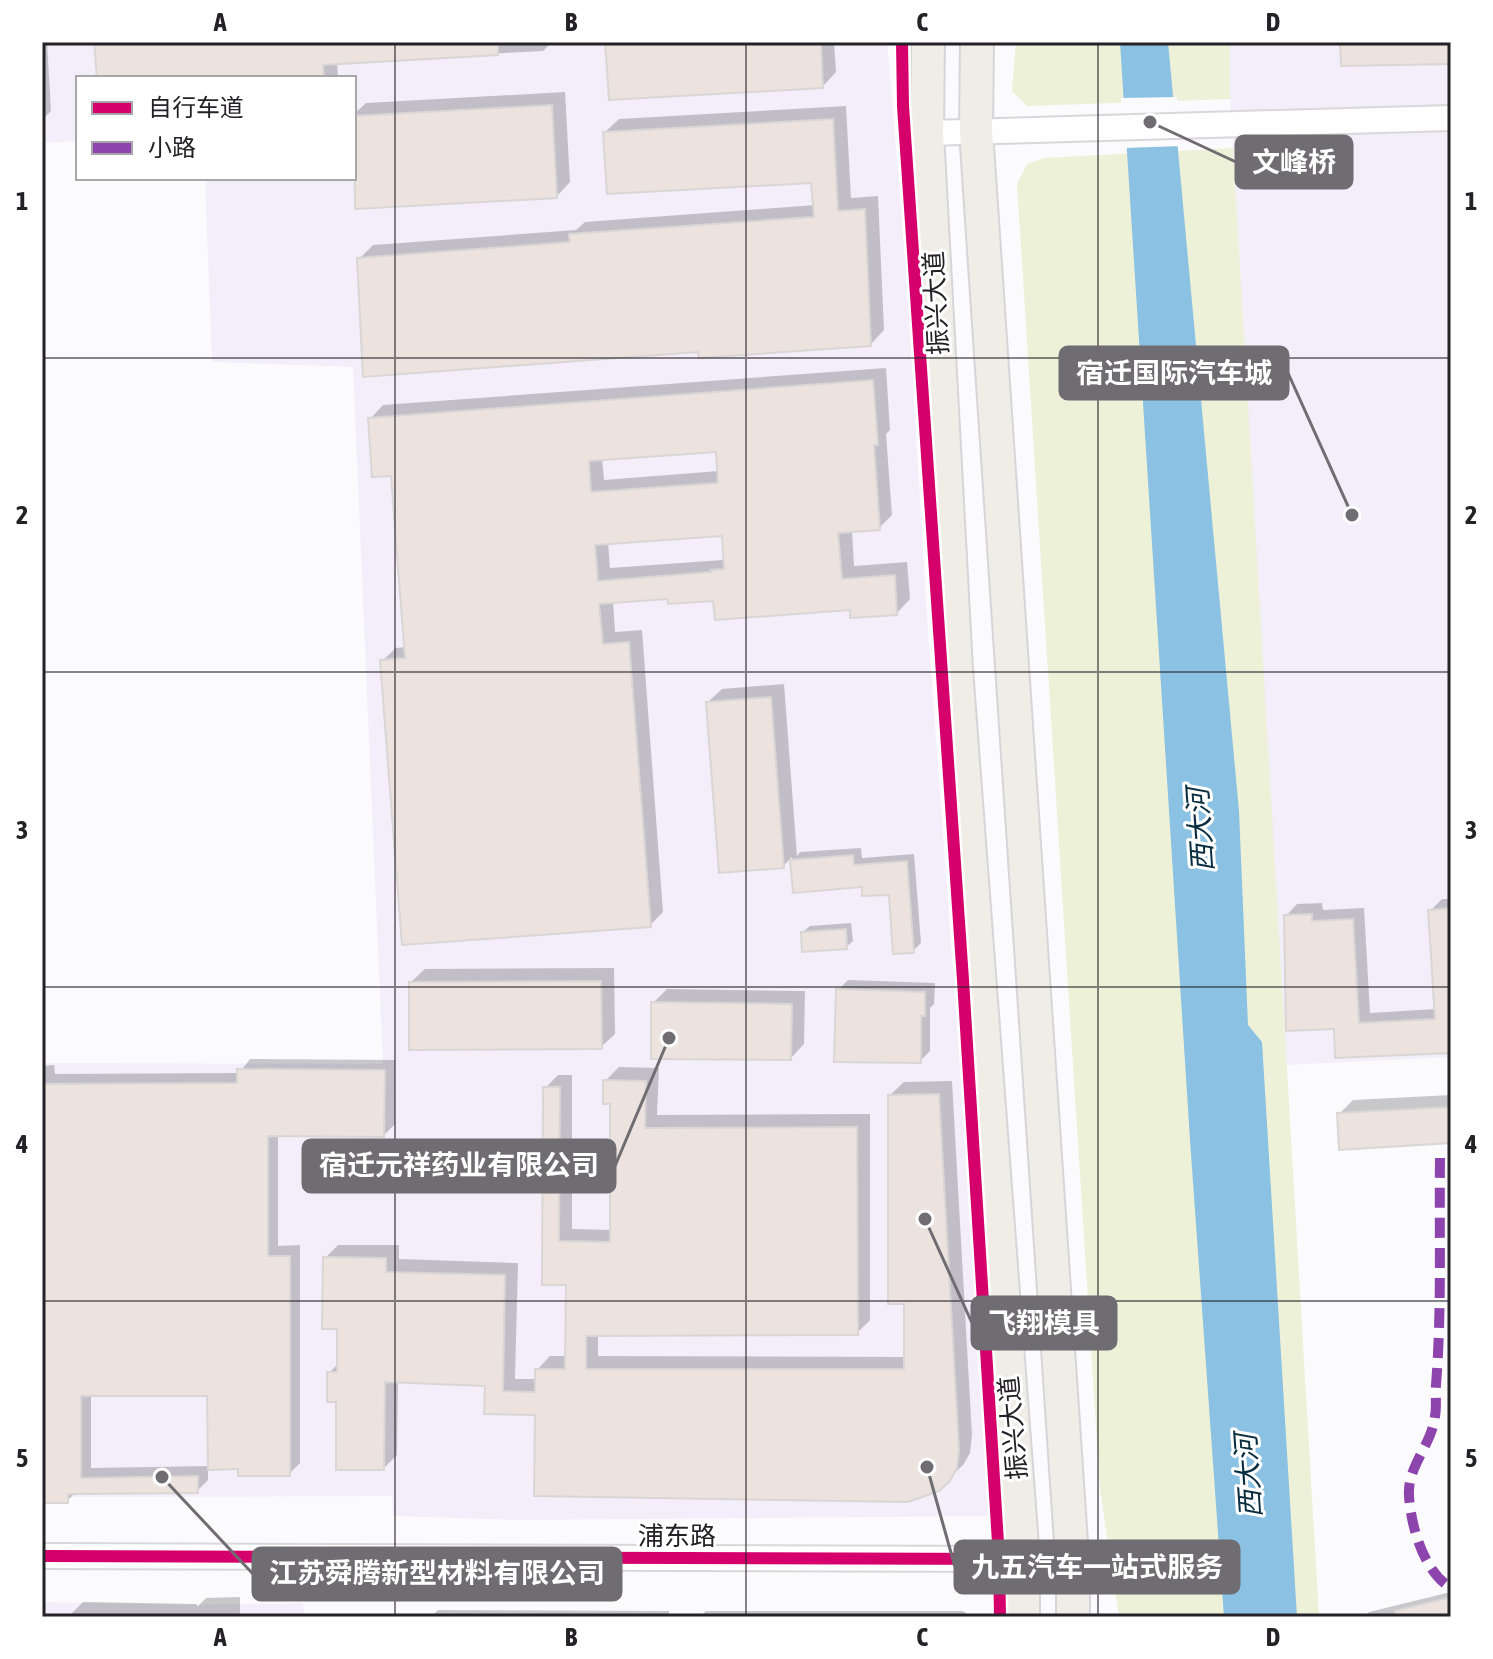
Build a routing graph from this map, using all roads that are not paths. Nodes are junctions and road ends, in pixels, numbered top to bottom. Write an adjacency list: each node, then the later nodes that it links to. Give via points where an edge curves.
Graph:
1 (928, 42): 5 (main road, 振兴大道)
2 (977, 42): 4 (main road, 振兴大道)
3 (1451, 118): 4 (street)
4 (976, 131): 5 (street); 9 (main road, 振兴大道)
5 (927, 133): 7 (main road, 振兴大道, via 956,669)
6 (42, 1556): 7 (street, 浦东路)
7 (1023, 1559): 8 (main road, 振兴大道)
8 (1023, 1617)
9 (1073, 1617)

